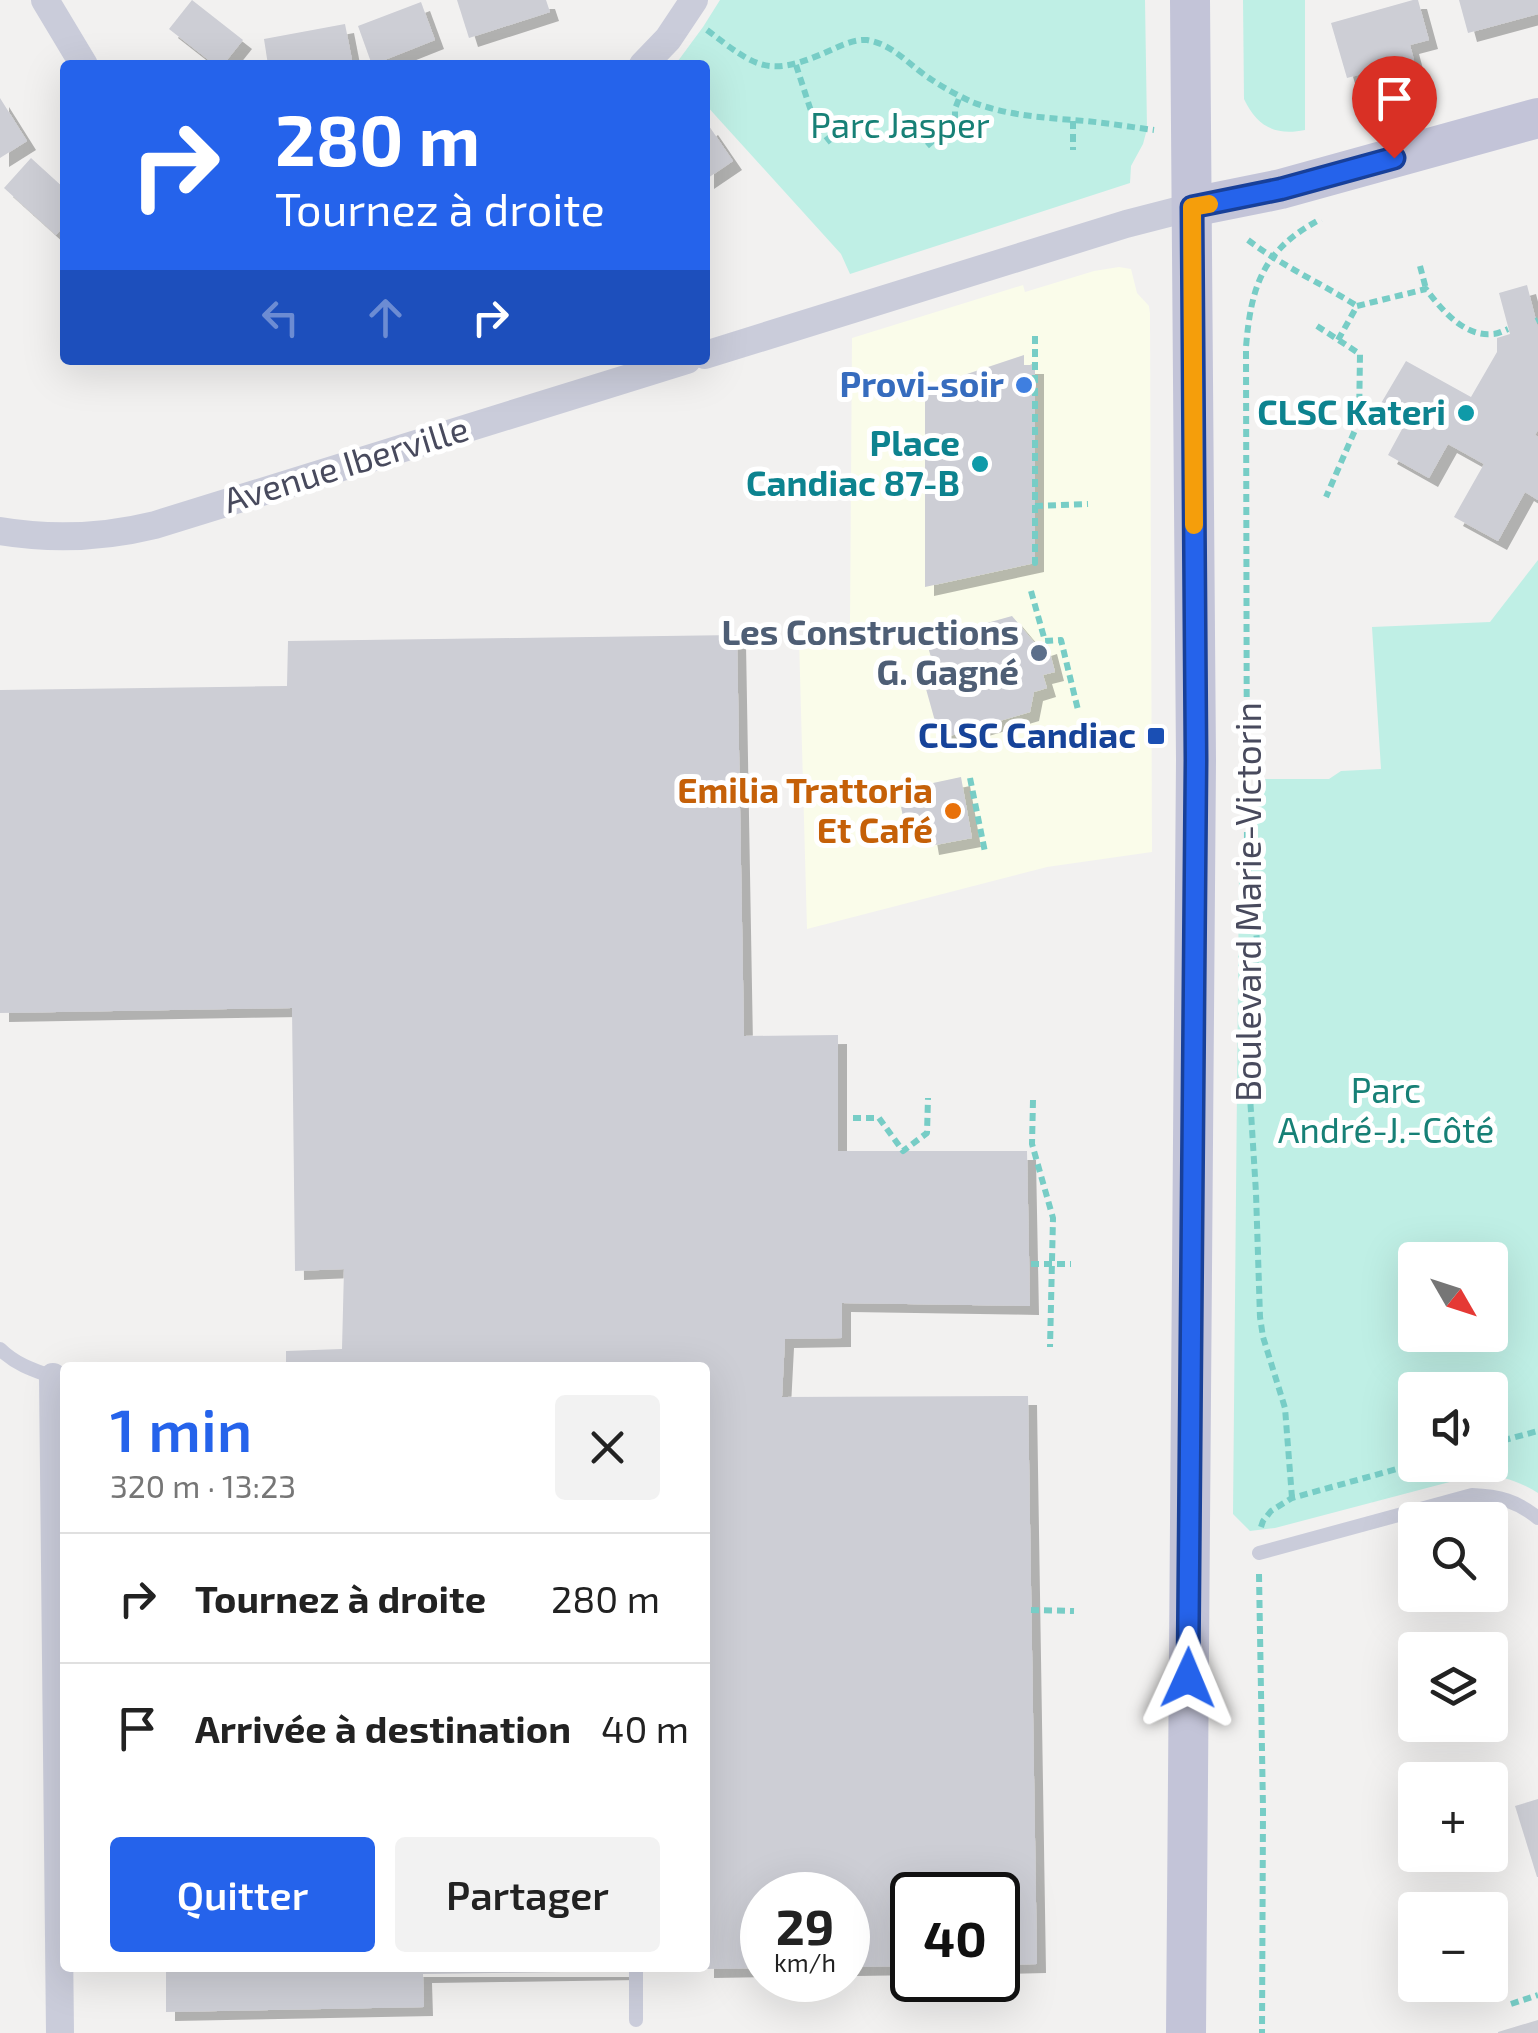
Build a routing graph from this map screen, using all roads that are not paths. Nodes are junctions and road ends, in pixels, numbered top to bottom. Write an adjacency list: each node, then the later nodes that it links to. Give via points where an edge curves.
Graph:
1 (46, 0): 4 (street)
2 (694, 0): 5 (street)
3 (1190, 0): 7 (street, Boulevard Marie-Victorin)
4 (81, 60)
5 (648, 60)
6 (1538, 118): 7 (street)
7 (1192, 207): 8 (street); 18 (street, Boulevard Marie-Victorin, via 1196,760)
8 (710, 352)
9 (671, 365): 10 (street, Avenue Iberville, via 119,534)
10 (0, 531)
11 (0, 1349): 12 (lane)
12 (54, 1377): 17 (street)
13 (1538, 1518): 14 (lane, via 1504,1498 1472,1495)
14 (1259, 1553)
15 (636, 1972): 16 (lane)
16 (636, 2020)
17 (60, 2033)
18 (1186, 2033)

